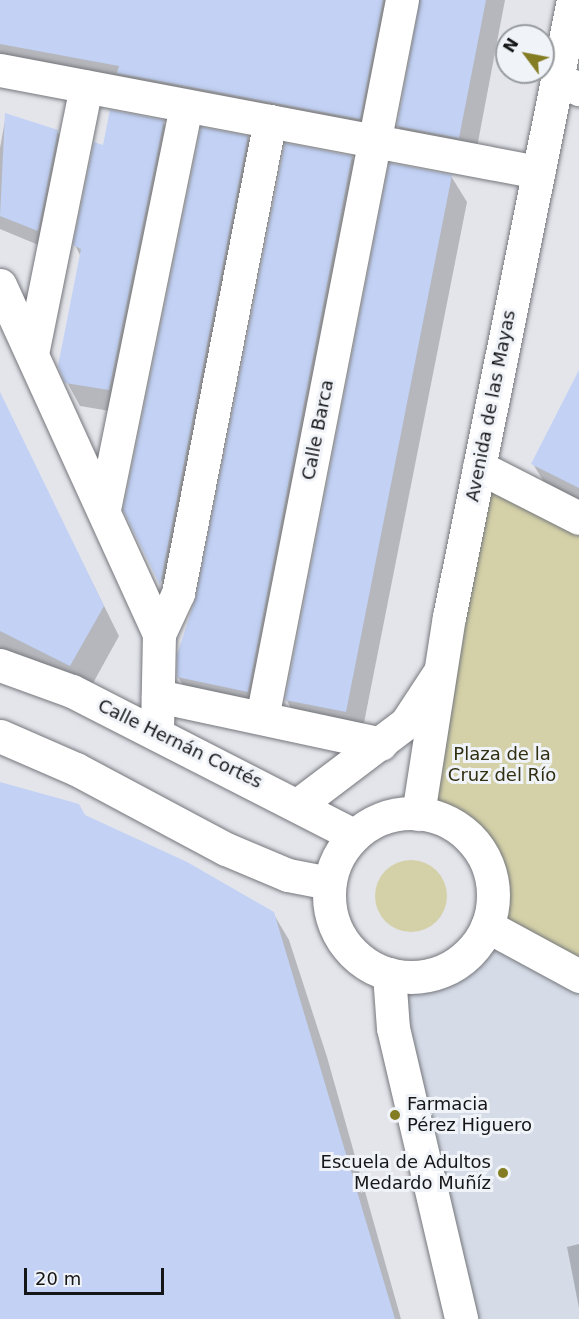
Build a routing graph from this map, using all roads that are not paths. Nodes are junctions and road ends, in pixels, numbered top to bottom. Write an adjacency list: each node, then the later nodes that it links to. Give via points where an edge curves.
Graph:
1 (402, 0): 8 (street, Calle Barca)
2 (573, 0): 4 (street, Avenida de las Mayas)
3 (0, 70): 5 (street)
4 (568, 83): 9 (street, Avenida de las Mayas)
5 (86, 86): 6 (street); 11 (street)
6 (186, 106): 7 (street); 13 (street)
7 (270, 121): 8 (street); 15 (street, via 178,593)
8 (374, 142): 9 (street); 19 (street, Calle Barca)
9 (538, 172): 12 (street, Avenida de las Mayas)
10 (0, 285): 11 (street)
11 (32, 354): 13 (street)
12 (479, 467): 14 (street); 17 (street, Avenida de las Mayas)
13 (104, 509): 15 (street)
14 (579, 518)
15 (159, 634): 18 (street)
16 (0, 664): 20 (street, Calle Hernán Cortés, via 72,691)
17 (439, 673): 22 (street, via 406,723); 24 (street, Avenida de las Mayas)
18 (158, 696): 19 (street); 20 (street)
19 (262, 718): 22 (street)
20 (157, 733): 23 (street, Calle Hernán Cortés)
21 (0, 736): 26 (street, via 76,770 226,849 288,875)
22 (381, 744): 23 (street)
23 (299, 804): 25 (street, Calle Hernán Cortés)
24 (418, 814): 25 (street, via 377,820); 27 (street, via 457,827 477,846 489,871 493,898)
25 (354, 835): 26 (street, via 338,858)
26 (329, 883): 28 (street, via 329,910 338,934 354,955)
27 (487, 926): 28 (street, via 453,966 428,976); 29 (street)
28 (388, 974): 30 (street, via 393,1028)
29 (579, 976)
30 (461, 1319)

